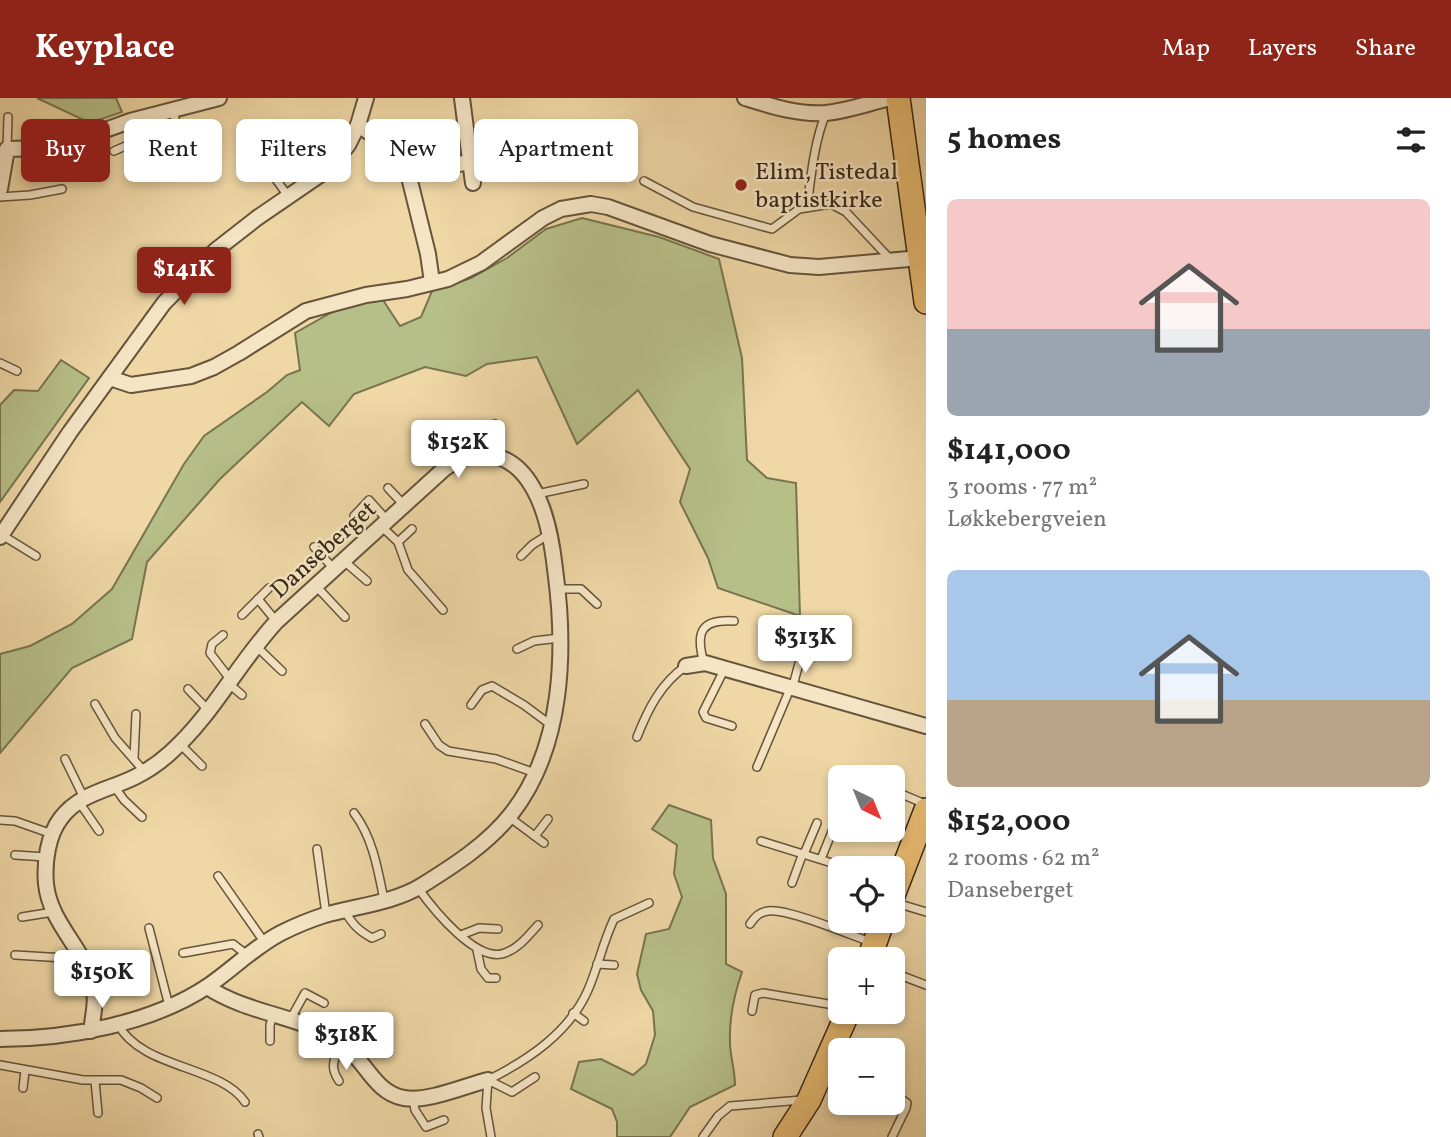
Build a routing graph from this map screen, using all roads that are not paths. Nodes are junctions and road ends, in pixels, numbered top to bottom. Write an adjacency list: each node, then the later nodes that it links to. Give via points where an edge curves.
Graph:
1 (219, 98): 7 (street)
2 (366, 98): 13 (street)
3 (463, 98): 18 (street)
4 (745, 98): 8 (street, via 795,111)
5 (890, 98): 8 (street)
6 (898, 98): 29 (main road)
7 (172, 109): 10 (street); 11 (lane)
8 (826, 113): 28 (lane)
9 (8, 117): 17 (lane)
10 (137, 119)
11 (175, 119)
12 (124, 123): 17 (street, via 64,145)
13 (358, 125): 14 (street); 27 (street, via 330,168)
14 (365, 130)
15 (124, 147): 16 (lane)
16 (114, 151)
17 (4, 155): 24 (street)
18 (470, 162): 19 (street); 23 (street)
19 (460, 164)
20 (644, 181): 28 (lane, via 693,207 772,229)
21 (278, 182): 27 (lane)
22 (410, 182): 32 (street)
23 (472, 183)
24 (0, 189)
25 (62, 189): 26 (lane)
26 (0, 197)
27 (288, 197): 36 (street, via 195,270 164,303)
28 (807, 207): 31 (lane, via 831,204 846,212)
29 (921, 226): 30 (main road)
30 (920, 258): 31 (street); 33 (main road)
31 (891, 261): 32 (street, via 789,265 591,204 552,213 467,271)
32 (432, 282): 36 (street, via 306,312 191,376 131,385)
33 (926, 302)
34 (0, 363): 35 (lane)
35 (17, 371)
36 (110, 378): 48 (street)
37 (495, 424): 39 (lane)
38 (472, 425): 39 (lane)
39 (482, 455): 42 (street, via 511,462); 43 (street, Danseberget, via 461,458)
40 (584, 485): 42 (lane)
41 (388, 488): 43 (lane)
42 (536, 495): 47 (street)
43 (404, 505): 45 (street, Danseberget)
44 (354, 516): 45 (lane, via 369,500)
45 (384, 523): 49 (lane); 53 (street, Danseberget)
46 (412, 529): 49 (lane)
47 (550, 534): 52 (lane); 57 (street)
48 (1, 536): 51 (lane)
49 (398, 542): 60 (lane, via 408,570)
50 (314, 547): 53 (lane)
51 (36, 556)
52 (521, 556)
53 (339, 565): 54 (lane); 55 (street, Danseberget)
54 (367, 581)
55 (316, 586): 62 (lane); 63 (street, Danseberget)
56 (269, 588): 58 (lane)
57 (558, 589): 59 (lane, via 581,589); 66 (street)
58 (258, 599): 61 (lane); 63 (lane)
59 (597, 604)
60 (443, 610)
61 (242, 615)
62 (345, 617)
63 (276, 621): 67 (street, Danseberget)
64 (734, 621): 70 (lane, via 718,620 702,632 700,649)
65 (223, 635): 74 (lane, via 212,644 210,653)
66 (560, 638): 68 (lane, via 534,640); 83 (street)
67 (255, 645): 73 (lane); 74 (street, Danseberget)
68 (517, 649)
69 (803, 649): 76 (lane)
70 (705, 663): 71 (street); 72 (street)
71 (686, 666): 86 (lane, via 674,674 648,709)
72 (723, 670): 76 (street); 84 (lane, via 703,712 706,718)
73 (282, 671)
74 (229, 681): 77 (lane); 80 (street, Danseberget)
75 (188, 689): 80 (lane)
76 (791, 690): 85 (street); 91 (lane)
77 (242, 695)
78 (95, 704): 89 (lane)
79 (471, 705): 83 (lane, via 492,686)
80 (208, 710): 87 (street, Danseberget)
81 (135, 714): 89 (lane)
82 (425, 724): 93 (lane, via 448,751 496,759)
83 (551, 725): 93 (street)
84 (733, 726)
85 (926, 726)
86 (637, 737)
87 (180, 744): 90 (lane); 92 (street, Danseberget)
88 (65, 759): 96 (lane)
89 (134, 759): 92 (lane)
90 (202, 766)
91 (757, 767)
92 (145, 772): 94 (street, Danseberget)
93 (535, 774): 101 (street)
94 (114, 785): 96 (street, Danseberget); 100 (lane)
95 (905, 795): 97 (lane)
96 (81, 800): 105 (lane); 106 (street, Danseberget, via 61,818)
97 (926, 804)
98 (926, 810): 117 (main road)
99 (354, 813): 122 (lane, via 377,862)
100 (142, 817)
101 (509, 817): 107 (lane); 120 (street, via 481,844)
102 (548, 819): 107 (lane)
103 (0, 820): 106 (lane)
104 (817, 823): 112 (lane)
105 (99, 831)
106 (52, 834): 114 (street, Danseberget)
107 (535, 836): 110 (lane)
108 (761, 841): 112 (lane)
109 (828, 842): 115 (lane)
110 (544, 843)
111 (317, 849): 127 (lane)
112 (803, 854): 115 (lane); 119 (lane)
113 (15, 855): 114 (lane)
114 (47, 857): 125 (street, Danseberget, via 46,886)
115 (821, 859): 116 (lane)
116 (828, 861)
117 (905, 864)
118 (218, 876): 135 (lane)
119 (792, 883)
120 (418, 888): 122 (street); 134 (lane)
121 (905, 899): 126 (lane)
122 (384, 900): 124 (street)
123 (649, 903): 142 (lane, via 614,919)
124 (345, 910): 127 (street); 133 (lane, via 359,930 372,938)
125 (53, 912): 128 (lane); 141 (street, Danseberget)
126 (926, 912)
127 (326, 915): 135 (street)
128 (22, 917)
129 (750, 924): 136 (lane, via 755,916 772,910 807,919)
130 (538, 925): 137 (lane, via 505,954 490,956)
131 (149, 928): 150 (lane)
132 (498, 929): 134 (lane, via 479,928)
133 (381, 934)
134 (461, 935): 137 (lane)
135 (265, 943): 140 (street)
136 (864, 947)
137 (477, 950): 145 (lane, via 481,969 488,978)
138 (183, 953): 140 (lane, via 233,944)
139 (15, 955): 141 (lane)
140 (247, 956): 147 (street)
141 (82, 959): 158 (street, Danseberget, via 93,986)
142 (597, 964): 143 (lane); 152 (lane)
143 (614, 965)
144 (905, 977): 146 (lane)
145 (496, 978)
146 (926, 985)
147 (207, 987): 150 (street); 153 (street, via 240,1005)
148 (324, 1003): 154 (lane, via 304,993)
149 (828, 1004): 151 (lane, via 764,993 755,995)
150 (169, 1006): 156 (street)
151 (752, 1011)
152 (573, 1013): 155 (lane); 166 (lane, via 537,1052)
153 (273, 1015): 154 (street); 161 (lane)
154 (290, 1020): 160 (street)
155 (584, 1021)
156 (118, 1023): 158 (street); 173 (lane, via 128,1040 240,1094)
157 (843, 1024): 172 (main road)
158 (91, 1031): 159 (street)
159 (0, 1039)
160 (338, 1040): 162 (lane, via 349,1029 358,1029); 168 (lane, via 332,1063); 171 (street, via 383,1088)
161 (270, 1041)
162 (383, 1044)
163 (0, 1065): 164 (lane)
164 (25, 1071): 167 (lane); 169 (lane)
165 (535, 1077): 166 (lane, via 512,1092)
166 (488, 1080): 171 (street); 177 (lane)
167 (95, 1081): 170 (lane, via 121,1080); 174 (lane)
168 (339, 1082)
169 (23, 1088)
170 (157, 1098)
171 (413, 1098): 176 (lane, via 426,1127)
172 (809, 1100): 178 (lane, via 730,1106); 179 (main road)
173 (245, 1102)
174 (98, 1113)
175 (902, 1115): 180 (lane)
176 (444, 1120)
177 (491, 1137)
178 (703, 1137)
179 (785, 1137)
180 (892, 1137)

